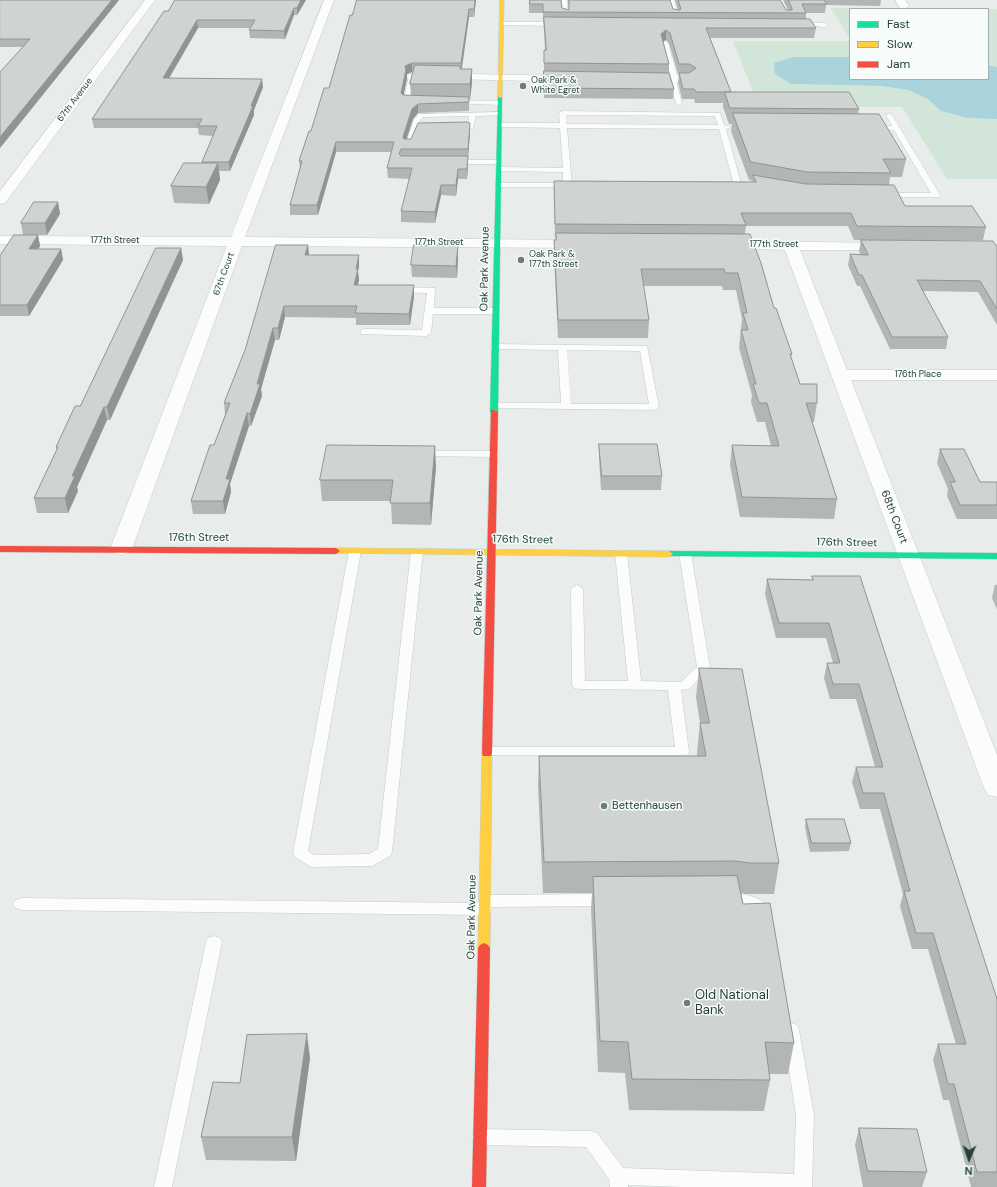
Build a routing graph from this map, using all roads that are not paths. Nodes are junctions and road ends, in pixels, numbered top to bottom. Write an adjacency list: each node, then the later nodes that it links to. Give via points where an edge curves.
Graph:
1 (150, 0): 48 (street, 67th Avenue)
2 (329, 0): 50 (street, 67th Court)
3 (502, 0): 14 (street, Oak Park Avenue)
4 (564, 0): 7 (lane)
5 (671, 0): 10 (lane)
6 (558, 16): 7 (lane)
7 (566, 16): 8 (lane)
8 (574, 16)
9 (669, 17): 10 (lane)
10 (677, 17): 11 (lane)
11 (685, 17)
12 (795, 18): 13 (lane)
13 (810, 18)
14 (504, 19): 15 (lane); 20 (street, Oak Park Avenue)
15 (571, 24)
16 (793, 24): 17 (lane)
17 (825, 24)
18 (665, 43): 23 (lane)
19 (412, 76): 20 (street); 25 (lane, via 405,102)
20 (501, 78): 21 (street); 27 (street, Oak Park Avenue)
21 (587, 79)
22 (626, 79): 23 (street)
23 (674, 79): 24 (street); 28 (lane)
24 (688, 79)
25 (420, 102)
26 (449, 102): 27 (lane)
27 (500, 103): 30 (street, Oak Park Avenue)
28 (679, 103)
29 (473, 114): 30 (lane); 38 (lane, via 421,114); 40 (lane, via 471,127)
30 (500, 114): 32 (street, Oak Park Avenue)
31 (889, 115): 37 (lane)
32 (500, 126): 33 (lane); 43 (street, Oak Park Avenue)
33 (563, 126): 34 (lane); 34 (lane, via 562,113 718,114); 44 (lane)
34 (722, 127): 35 (lane); 46 (lane, via 739,184)
35 (738, 127)
36 (864, 128): 37 (lane)
37 (896, 128): 47 (lane, via 936,195)
38 (414, 129): 39 (lane); 41 (lane)
39 (422, 129)
40 (446, 129)
41 (409, 147)
42 (444, 162): 43 (lane)
43 (499, 166): 44 (lane); 45 (street, Oak Park Avenue)
44 (566, 170): 45 (lane, via 570,185)
45 (499, 185): 51 (street, Oak Park Avenue)
46 (722, 187)
47 (874, 195)
48 (0, 200)
49 (0, 240): 50 (street, 177th Street)
50 (236, 242): 51 (street, 177th Street); 69 (street, 67th Court)
51 (498, 243): 52 (street, 177th Street); 58 (street, Oak Park Avenue)
52 (599, 244)
53 (711, 245): 54 (street, 177th Street)
54 (791, 245): 55 (street, 177th Street); 62 (street, 68th Court)
55 (902, 246)
56 (385, 290): 57 (lane, via 432,290)
57 (429, 311): 58 (lane); 59 (lane, via 426,333)
58 (496, 311): 60 (street, Oak Park Avenue)
59 (364, 332)
60 (496, 347): 61 (lane); 64 (street, Oak Park Avenue)
61 (562, 347): 65 (lane); 65 (lane, via 644,348 654,407)
62 (840, 375): 63 (street, 176th Place); 75 (street, 68th Court)
63 (997, 375)
64 (494, 406): 65 (lane); 67 (street, Oak Park Avenue)
65 (566, 407)
66 (407, 454): 67 (lane)
67 (494, 454): 72 (street, Oak Park Avenue)
68 (0, 549): 69 (street, 176th Street)
69 (121, 549): 70 (street, 176th Street)
70 (355, 551): 71 (street, 176th Street); 71 (lane, via 300,853 311,861 372,860 385,852)
71 (417, 551): 72 (street, 176th Street)
72 (492, 552): 73 (street, 176th Street); 80 (street, Oak Park Avenue)
73 (621, 553): 74 (street, 176th Street); 78 (lane)
74 (685, 554): 75 (street, 176th Street); 79 (lane, via 704,668 684,686)
75 (908, 556): 76 (street, 176th Street); 81 (street, 68th Court)
76 (997, 556)
77 (577, 589): 78 (lane, via 580,685)
78 (635, 686): 79 (lane)
79 (674, 686): 80 (lane, via 682,752)
80 (488, 752): 85 (street, Oak Park Avenue)
81 (997, 788)
82 (709, 899): 86 (lane, via 750,901 762,908 772,922)
83 (624, 900): 85 (lane)
84 (21, 904): 85 (lane)
85 (485, 905): 89 (street, Oak Park Avenue)
86 (773, 930)
87 (214, 942): 92 (lane)
88 (788, 1015): 91 (lane, via 805,1115)
89 (481, 1137): 90 (lane, via 592,1139); 93 (street, Oak Park Avenue)
90 (618, 1181): 91 (lane)
91 (803, 1185)
92 (164, 1187)
93 (479, 1187)

